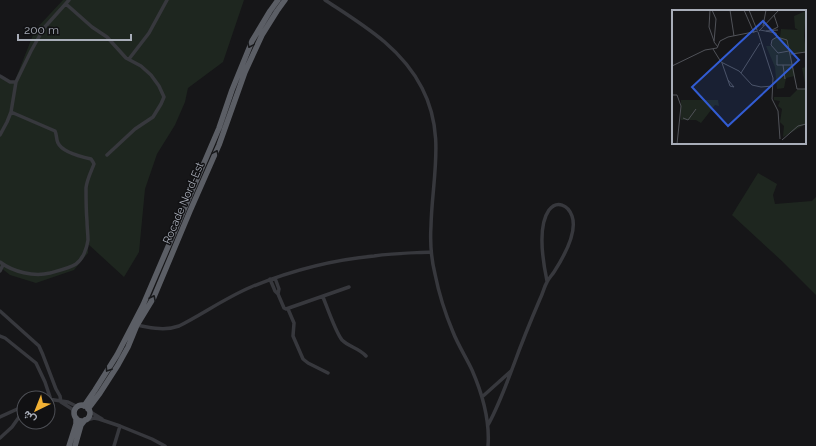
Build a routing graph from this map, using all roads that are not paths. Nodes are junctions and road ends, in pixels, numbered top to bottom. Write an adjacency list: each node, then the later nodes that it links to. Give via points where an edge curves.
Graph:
1 (69, 0): 6 (street)
2 (167, 0): 7 (street, via 149,33)
3 (278, 0): 33 (highway, Rocade Nord-Est, one-way to 33, via 252,41 220,128 143,305)
4 (285, 0): 24 (highway, Rocade Nord-Est, one-way to 4, via 154,297 219,145 245,72 262,35)
5 (325, 0): 13 (street, via 394,49 410,67 428,100 434,123 437,153)
6 (66, 4): 7 (street, via 107,37); 9 (street, via 44,28)
7 (129, 59): 12 (street, via 157,81 164,97 156,113)
8 (0, 76): 9 (street, via 10,82)
9 (16, 82): 10 (street)
10 (11, 112): 11 (street); 14 (street, via 55,131 61,147 92,159 94,164 86,186 88,240 78,263 41,275 23,273)
11 (0, 135)
12 (107, 155)
13 (431, 252): 16 (street, via 346,260); 30 (street, via 434,273 452,330)
14 (2, 264): 15 (street)
15 (0, 271)
16 (275, 278): 17 (street); 20 (street)
17 (270, 279): 20 (street); 24 (street, via 231,296 172,329)
18 (547, 281): 18 (street, via 566,250 574,223 565,207 558,204 550,208 544,221 544,269); 27 (street)
19 (349, 287): 21 (street)
20 (278, 294): 22 (street, via 284,308)
21 (323, 297): 22 (street); 26 (street, via 339,335 346,343)
22 (288, 309): 28 (street, via 294,323 293,336 304,361)
23 (0, 311): 32 (street, via 39,346)
24 (137, 325): 33 (highway, Rocade Nord-Est, via 118,365 100,393)
25 (0, 336): 29 (street, via 36,363)
26 (366, 356)
27 (512, 370): 30 (street); 41 (street)
28 (328, 372)
29 (47, 390)
30 (482, 397): 41 (street)
31 (56, 401): 32 (street)
32 (61, 402): 33 (street); 35 (street, via 72,409)
33 (85, 408): 35 (highway, via 75,410); 37 (highway, via 90,415); 38 (street)
34 (16, 410): 36 (street)
35 (75, 416): 37 (highway, via 81,421); 43 (highway, via 76,424)
36 (0, 417)
37 (86, 420): 38 (street); 44 (highway, via 81,425)
38 (104, 420): 40 (street)
39 (16, 421): 42 (street)
40 (120, 426): 45 (street); 46 (street)
41 (488, 426): 47 (street)
42 (0, 438)
43 (69, 446)
44 (75, 446)
45 (114, 446)
46 (165, 446)
47 (488, 446)

